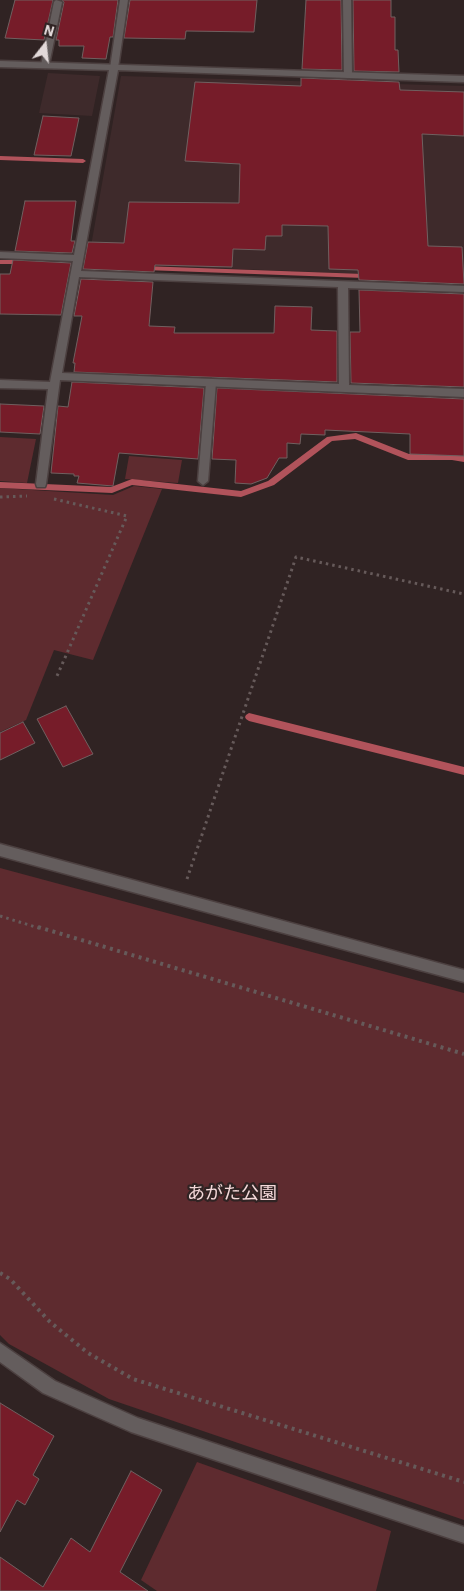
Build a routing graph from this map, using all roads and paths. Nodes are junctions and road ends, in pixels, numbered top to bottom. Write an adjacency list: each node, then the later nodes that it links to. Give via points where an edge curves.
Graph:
1 (124, 0): 6 (street)
2 (347, 0): 7 (street)
3 (58, 2): 5 (street)
4 (0, 64): 5 (street)
5 (45, 65): 6 (street)
6 (114, 68): 7 (street); 10 (street)
7 (348, 75): 8 (street)
8 (464, 80)
9 (0, 255): 10 (street)
10 (78, 258): 11 (street)
11 (76, 274): 12 (street); 14 (street)
12 (343, 285): 13 (street); 17 (street)
13 (464, 289)
14 (55, 381): 15 (street); 16 (street); 20 (street)
15 (211, 383): 17 (street); 19 (street)
16 (0, 384)
17 (344, 389): 18 (street)
18 (464, 393)
19 (202, 481)
20 (41, 490): 21 (path); 23 (path, via 127,516)
21 (0, 497)
22 (464, 594): 25 (path, via 296,557)
23 (57, 676)
24 (0, 850): 25 (street)
25 (180, 898): 27 (street)
26 (0, 916): 28 (path)
27 (464, 976)
28 (464, 1054)
29 (0, 1273): 31 (path, via 88,1353 133,1379)
30 (0, 1351): 32 (street, via 49,1387 137,1426)
31 (464, 1482)
32 (464, 1535)

